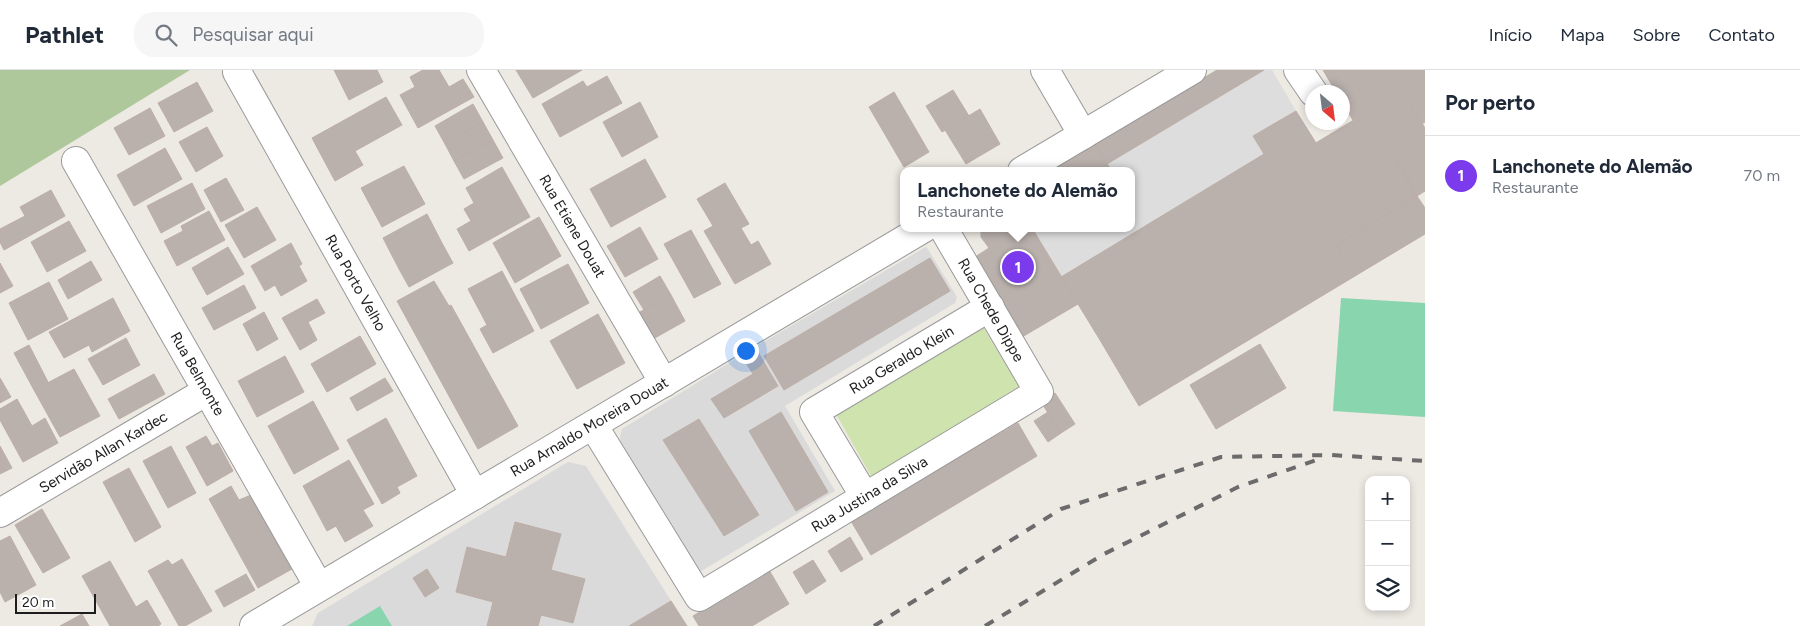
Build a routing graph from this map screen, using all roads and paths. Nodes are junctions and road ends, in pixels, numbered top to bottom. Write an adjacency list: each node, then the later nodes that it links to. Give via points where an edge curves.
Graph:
1 (481, 70): 13 (street, Rua Etiene Douat)
2 (1045, 70): 7 (street)
3 (1192, 70): 7 (street)
4 (1298, 70): 6 (street)
5 (237, 72): 17 (street, Rua Porto Velho)
6 (1308, 85)
7 (1083, 135): 9 (street)
8 (76, 162): 14 (street, Rua Belmonte)
9 (1029, 167)
10 (917, 232): 13 (street, Rua Arnaldo Moreira Douat)
11 (945, 232): 12 (street, Rua Chede Dippe)
12 (990, 308): 15 (street, Rua Chede Dippe); 18 (street, Rua Geraldo Klein, via 814,412)
13 (664, 383): 16 (street, Rua Arnaldo Moreira Douat)
14 (207, 391): 19 (street, Servidão Allan Kardec); 20 (street, Rua Belmonte)
15 (1039, 392): 18 (street, Rua Justina da Silva)
16 (593, 425): 17 (street, Rua Arnaldo Moreira Douat); 18 (street, Rua Justina da Silva, via 699,597)
17 (476, 495): 20 (street, Rua Arnaldo Moreira Douat)
18 (865, 497)
19 (0, 513)
20 (319, 587): 21 (street, Rua Arnaldo Moreira Douat)
21 (254, 626)

